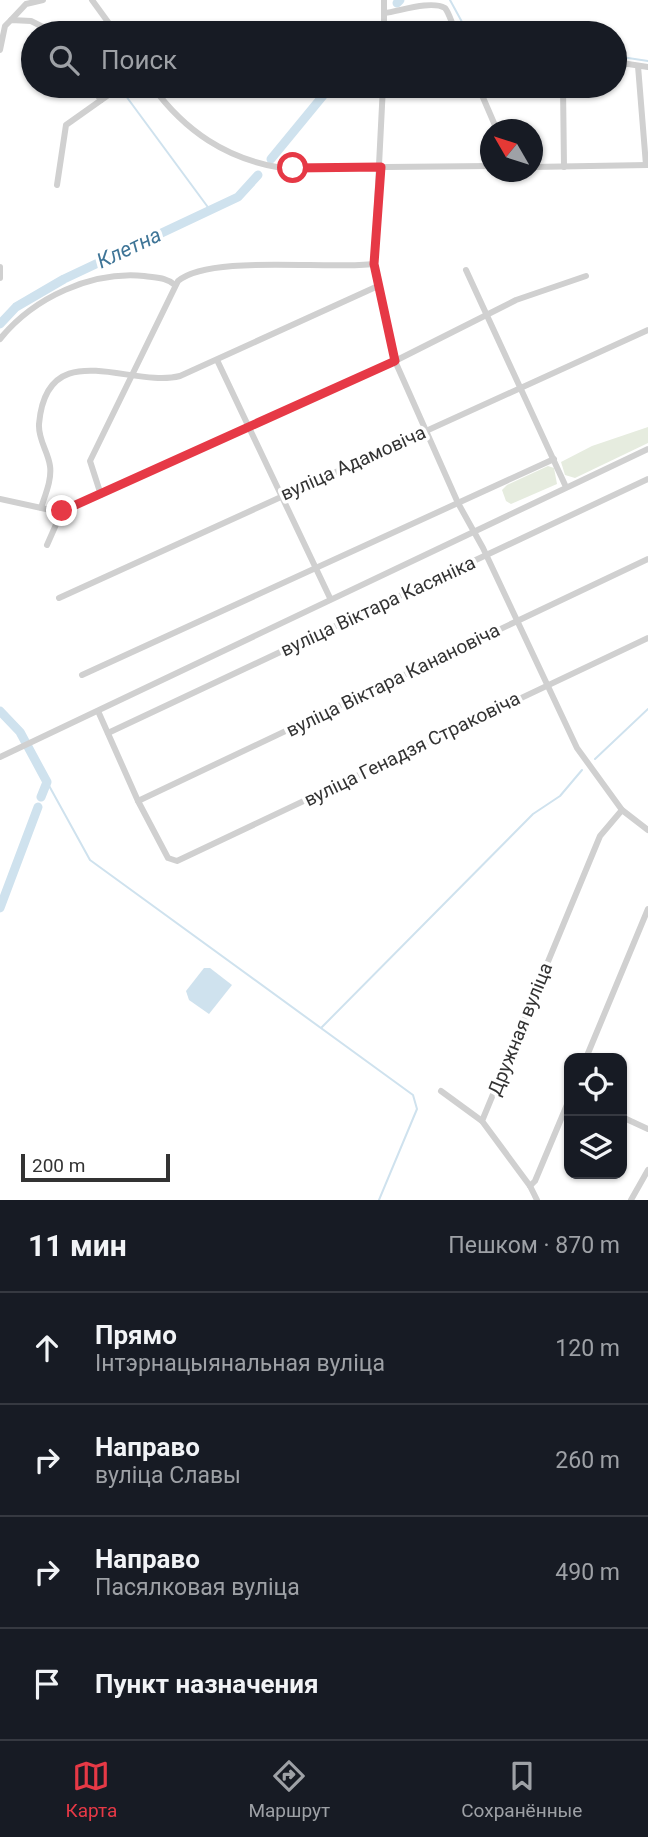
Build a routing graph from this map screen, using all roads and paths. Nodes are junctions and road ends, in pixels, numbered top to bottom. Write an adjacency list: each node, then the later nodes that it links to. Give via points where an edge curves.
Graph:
1 (43, 0): 5 (street, via 26,4)
2 (92, 0): 7 (street)
3 (384, 0): 4 (street)
4 (384, 13): 8 (street); 9 (street, via 416,3 440,5)
5 (11, 20): 6 (street); 10 (street, via 5,26)
6 (21, 21)
7 (107, 21)
8 (384, 21)
9 (451, 21)
10 (0, 50)
11 (627, 64): 12 (street)
12 (638, 66): 13 (street); 21 (street)
13 (648, 67)
14 (104, 98): 19 (street)
15 (161, 98): 23 (street, via 194,132 239,157 282,168)
16 (383, 98): 23 (street)
17 (483, 98): 20 (street)
18 (563, 98): 25 (street)
19 (101, 100): 26 (street, via 66,125)
20 (492, 119)
21 (647, 165): 25 (street)
22 (480, 166): 23 (street)
23 (381, 167): 27 (street)
24 (543, 167): 25 (street)
25 (564, 167)
26 (57, 185)
27 (374, 264): 32 (street, via 207,268 183,276); 33 (street)
28 (0, 267): 31 (street)
29 (466, 270): 34 (street)
30 (586, 276): 34 (street, via 516,300)
31 (0, 278)
32 (175, 285): 36 (street, via 167,279 118,274 95,278 38,307); 39 (street)
33 (378, 286): 37 (street); 38 (street)
34 (488, 315): 38 (street); 40 (street)
35 (648, 330): 40 (street, вуліца Адамовіча)
36 (0, 339)
37 (217, 360): 39 (street, via 167,380); 41 (street)
38 (395, 361): 41 (street); 42 (street)
39 (129, 373): 47 (street, via 90,461); 51 (street, via 84,370 55,383 41,408 39,427 51,475)
40 (520, 387): 42 (street, вуліца Адамовіча); 44 (street)
41 (248, 428): 47 (street); 48 (street)
42 (426, 430): 48 (street, вуліца Адамовіча); 50 (street)
43 (648, 449): 46 (street)
44 (554, 459): 46 (street); 50 (street)
45 (648, 479): 55 (street, вуліца Віктара Касяніка)
46 (566, 487): 53 (street)
47 (102, 495): 52 (street)
48 (280, 496): 57 (street); 58 (street, вуліца Адамовіча)
49 (0, 499): 51 (street)
50 (458, 503): 53 (street); 57 (street)
51 (41, 508): 52 (street)
52 (62, 511): 54 (street)
53 (472, 531): 55 (street); 59 (street)
54 (47, 545)
55 (487, 556): 60 (street); 65 (street, вуліца Віктара Касяніка)
56 (648, 559): 60 (street, вуліца Віктара Канановіча)
57 (316, 571): 59 (street); 62 (street)
58 (59, 598)
59 (330, 598): 64 (street)
60 (517, 620): 63 (street); 67 (street, вуліца Віктара Канановіча)
61 (648, 638): 63 (street, вуліца Генадзя Страковіча)
62 (82, 675)
63 (547, 685): 67 (street, вуліца Генадзя Страковіча, via 177,861 168,858); 68 (street, via 577,748)
64 (98, 711): 65 (street); 66 (street)
65 (108, 733): 67 (street)
66 (0, 757)
67 (138, 801)
68 (622, 810): 69 (street); 75 (street, Дружная вуліца, via 594,848)
69 (648, 830)
70 (648, 909): 71 (street)
71 (588, 1053)
72 (441, 1091): 75 (street)
73 (564, 1112): 78 (street)
74 (627, 1119): 76 (street)
75 (482, 1121): 78 (street)
76 (648, 1129)
77 (648, 1170): 80 (street)
78 (530, 1186): 79 (street)
79 (537, 1200)
80 (631, 1200)

